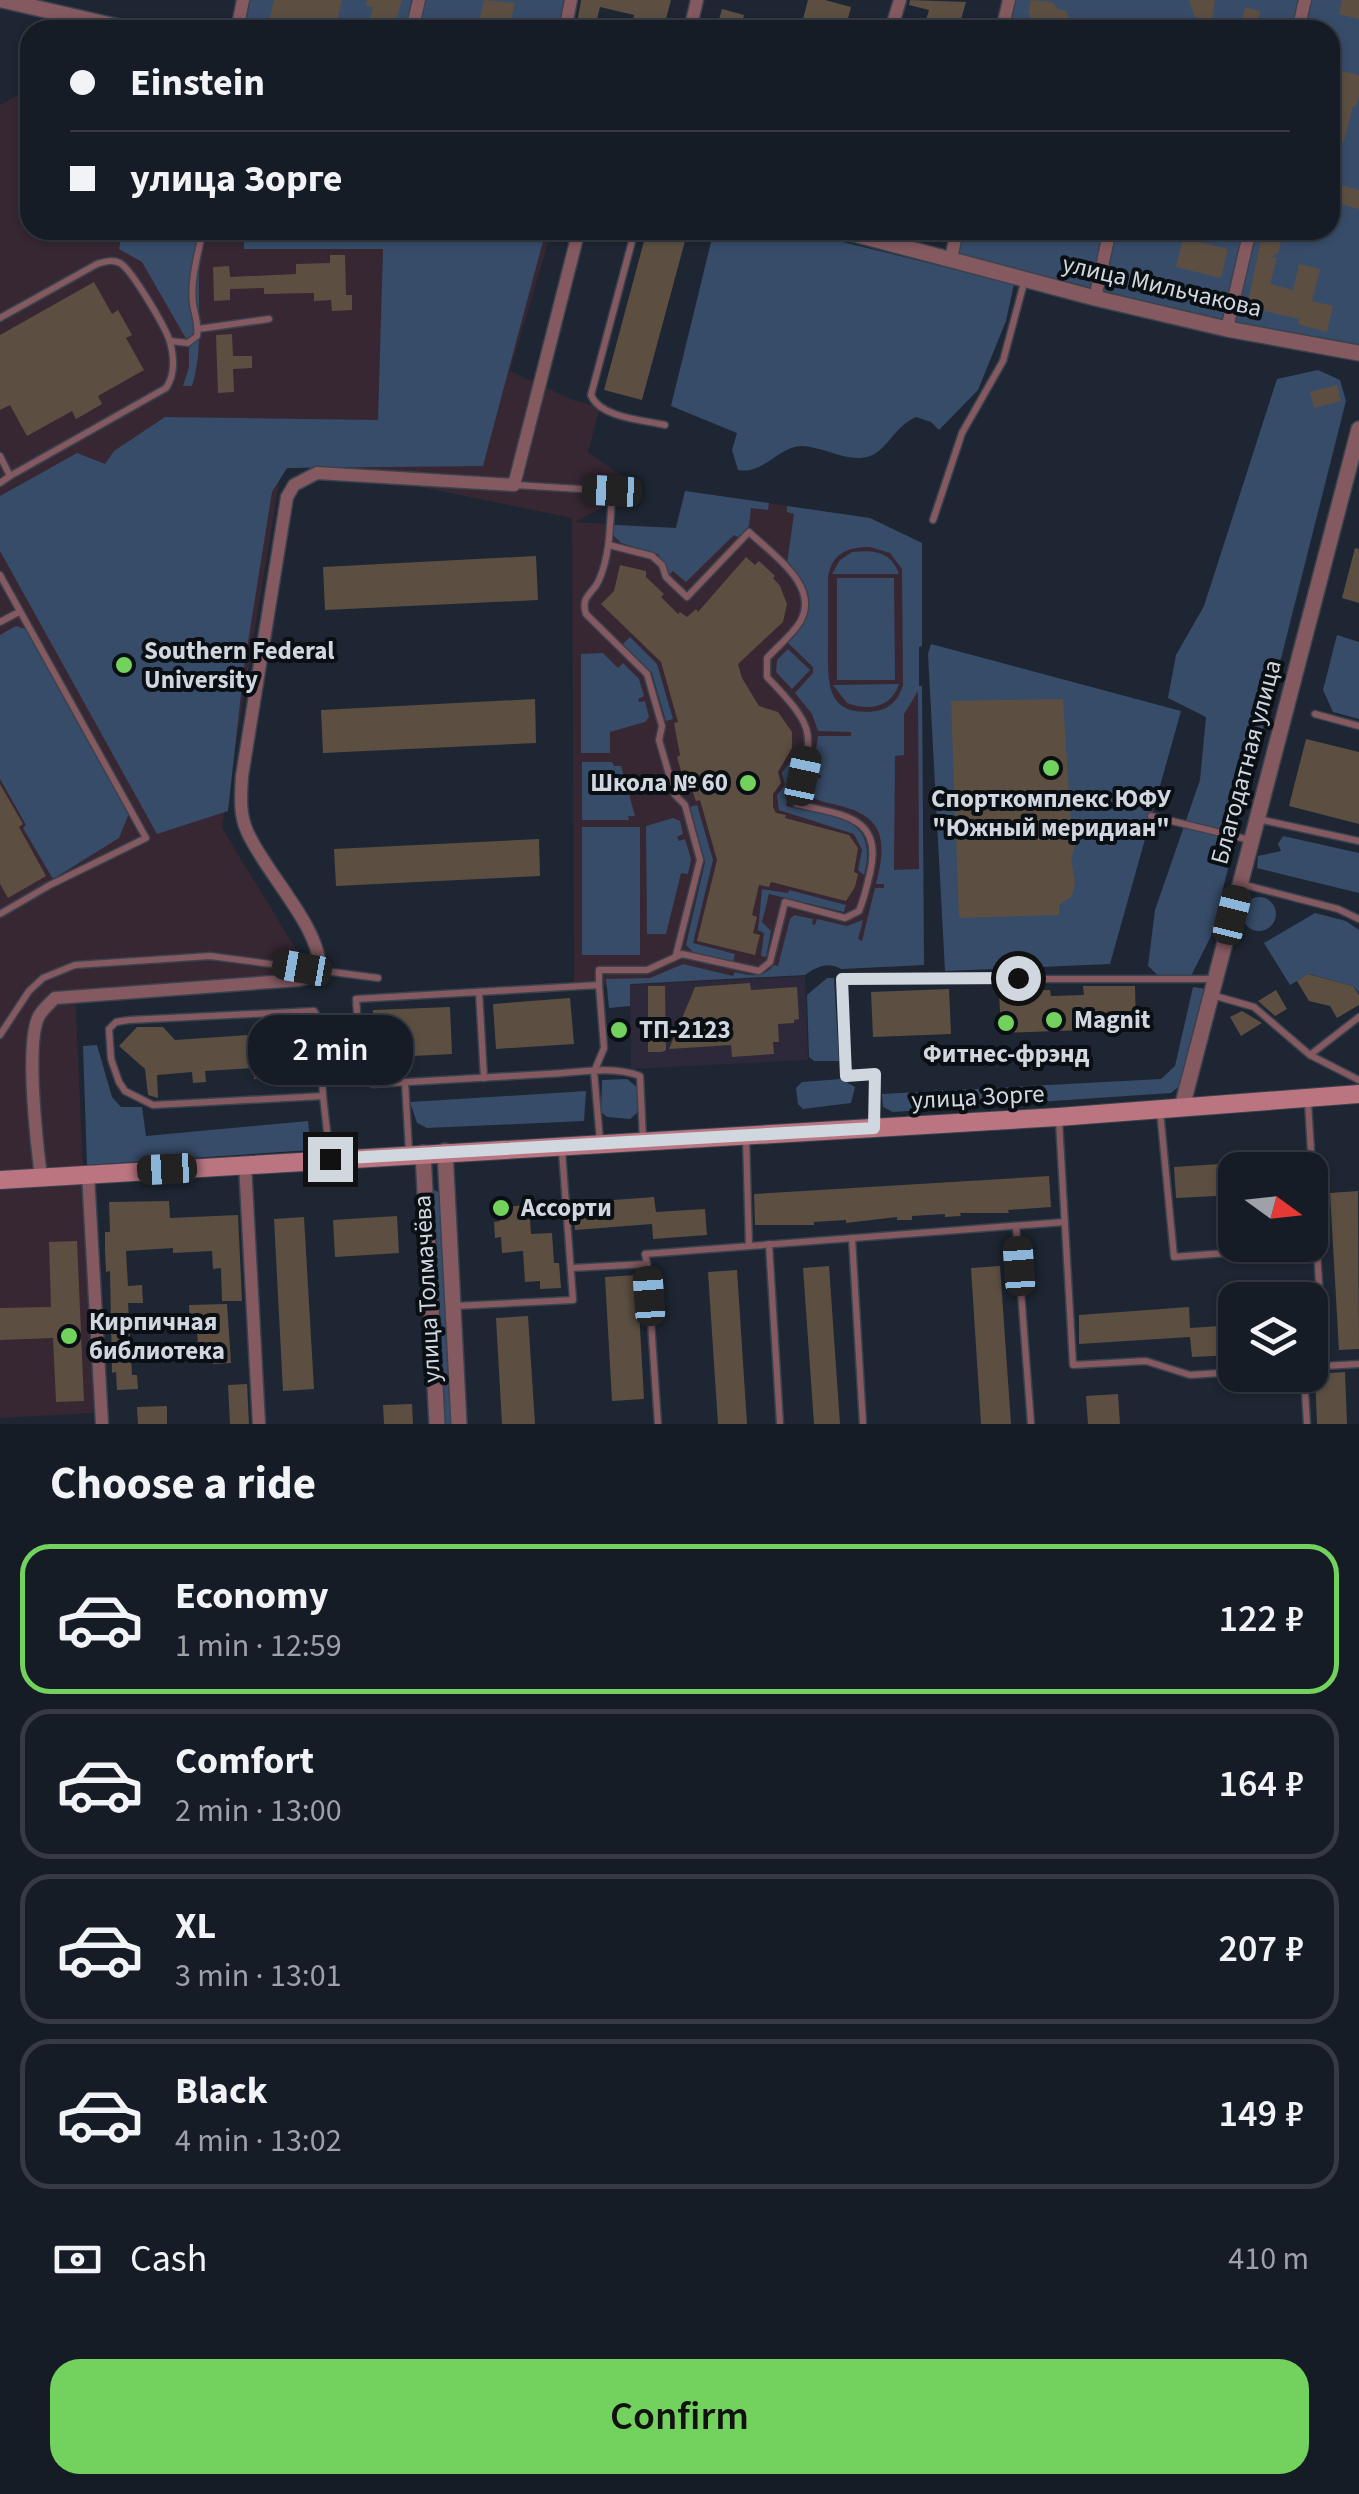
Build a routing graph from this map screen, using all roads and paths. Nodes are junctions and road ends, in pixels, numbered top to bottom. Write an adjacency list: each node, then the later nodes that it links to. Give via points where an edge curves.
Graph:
1 (2, 0): 2 (street)
2 (89, 20)
3 (201, 240): 16 (lane, via 193,278)
4 (577, 240): 24 (street)
5 (632, 240): 19 (lane, via 592,395 605,411)
6 (879, 240): 10 (street, улица Мильчакова)
7 (954, 240): 10 (street)
8 (1108, 240): 12 (street)
9 (1248, 240): 15 (street)
10 (950, 258): 11 (street, улица Мильчакова)
11 (1025, 279): 12 (street, улица Мильчакова); 25 (lane, via 1003,361 962,433)
12 (1096, 298): 15 (street, улица Мильчакова)
13 (0, 318): 17 (lane, via 110,260 131,275)
14 (269, 319): 16 (lane)
15 (1227, 328): 18 (street, улица Мильчакова)
16 (198, 330): 17 (lane, via 188,343)
17 (170, 340): 22 (lane, via 173,370 166,388)
18 (1359, 352)
19 (665, 425)
20 (1359, 429): 33 (street, Благодатная улица)
21 (0, 456): 22 (lane)
22 (10, 476): 23 (lane)
23 (0, 483)
24 (514, 485): 26 (lane, via 612,491); 40 (street, via 317,473 289,492 241,800 245,828 317,944)
25 (933, 520)
26 (608, 545): 39 (lane, via 584,610 647,674 674,795 685,805 700,860); 39 (lane, via 658,559 687,597 749,532 796,577 802,617 767,658 767,677 808,727 797,804 857,821 874,845 858,911 845,918 785,902 765,968 754,972)
27 (0, 575): 28 (lane)
28 (19, 612): 29 (lane); 37 (lane, via 146,838)
29 (0, 622)
30 (1315, 714): 31 (lane)
31 (1359, 726)
32 (1151, 816): 34 (lane)
33 (1257, 818): 34 (street, Благодатная улица); 35 (lane)
34 (1251, 840): 36 (street, Благодатная улица)
35 (1359, 841)
36 (1240, 884): 38 (lane); 43 (street, Благодатная улица)
37 (0, 914)
38 (1359, 919)
39 (676, 956): 42 (lane, via 648,970 598,970)
40 (319, 969): 41 (lane); 46 (lane, via 210,956 75,965 29,991); 69 (street, via 300,980 55,998 34,1034)
41 (378, 978)
42 (599, 985): 44 (lane); 48 (lane, via 604,1048)
43 (1214, 987): 47 (lane, via 1254,1006); 55 (street, Благодатная улица); 58 (lane, via 842,979 846,1076 875,1074)
44 (480, 992): 49 (lane); 51 (lane, via 356,999 362,1078)
45 (1359, 1018): 47 (lane)
46 (0, 1035)
47 (1310, 1055): 50 (lane)
48 (594, 1072): 49 (lane); 60 (lane, via 640,1076); 61 (lane)
49 (484, 1078): 51 (lane)
50 (1359, 1080)
51 (404, 1082): 65 (lane)
52 (1359, 1094): 54 (main road, улица Зорге)
53 (323, 1096): 53 (lane, via 314,1011 130,1020 109,1029 119,1082 152,1105); 66 (lane)
54 (1307, 1098): 55 (main road, улица Зорге); 64 (lane)
55 (1182, 1107): 56 (main road, улица Зорге)
56 (1160, 1109): 57 (main road, улица Зорге); 76 (lane, via 1174,1257)
57 (1058, 1117): 58 (main road, улица Зорге); 71 (lane)
58 (874, 1128): 59 (main road, улица Зорге)
59 (746, 1135): 60 (main road, улица Зорге); 75 (lane)
60 (643, 1140): 61 (main road, улица Зорге)
61 (600, 1142): 62 (main road, улица Зорге)
62 (561, 1145): 63 (main road, улица Зорге); 78 (lane)
63 (445, 1151): 65 (main road, улица Зорге); 79 (street, улица Толмачёва)
64 (1310, 1152)
65 (416, 1153): 66 (main road, улица Зорге); 86 (street, улица Толмачёва)
66 (330, 1159): 67 (main road, улица Зорге)
67 (245, 1164): 68 (main road, улица Зорге); 85 (street)
68 (88, 1174): 69 (main road, улица Зорге); 84 (street)
69 (42, 1177): 70 (main road, улица Зорге)
70 (0, 1180)
71 (1065, 1222): 72 (lane); 82 (lane, via 1073,1365 1146,1361 1190,1376)
72 (1016, 1226): 73 (lane); 91 (lane)
73 (852, 1238): 74 (lane); 90 (lane)
74 (769, 1244): 75 (lane); 89 (lane)
75 (749, 1246): 77 (lane, via 646,1254)
76 (1218, 1254)
77 (646, 1264): 78 (lane); 88 (lane)
78 (571, 1268): 79 (lane, via 573,1300)
79 (453, 1306): 87 (street, улица Толмачёва)
80 (1359, 1364): 81 (lane)
81 (1328, 1366)
82 (1218, 1374)
83 (1305, 1392): 92 (lane)
84 (102, 1424)
85 (259, 1424)
86 (437, 1424)
87 (459, 1424)
88 (658, 1424)
89 (780, 1424)
90 (864, 1424)
91 (1031, 1424)
92 (1307, 1424)

